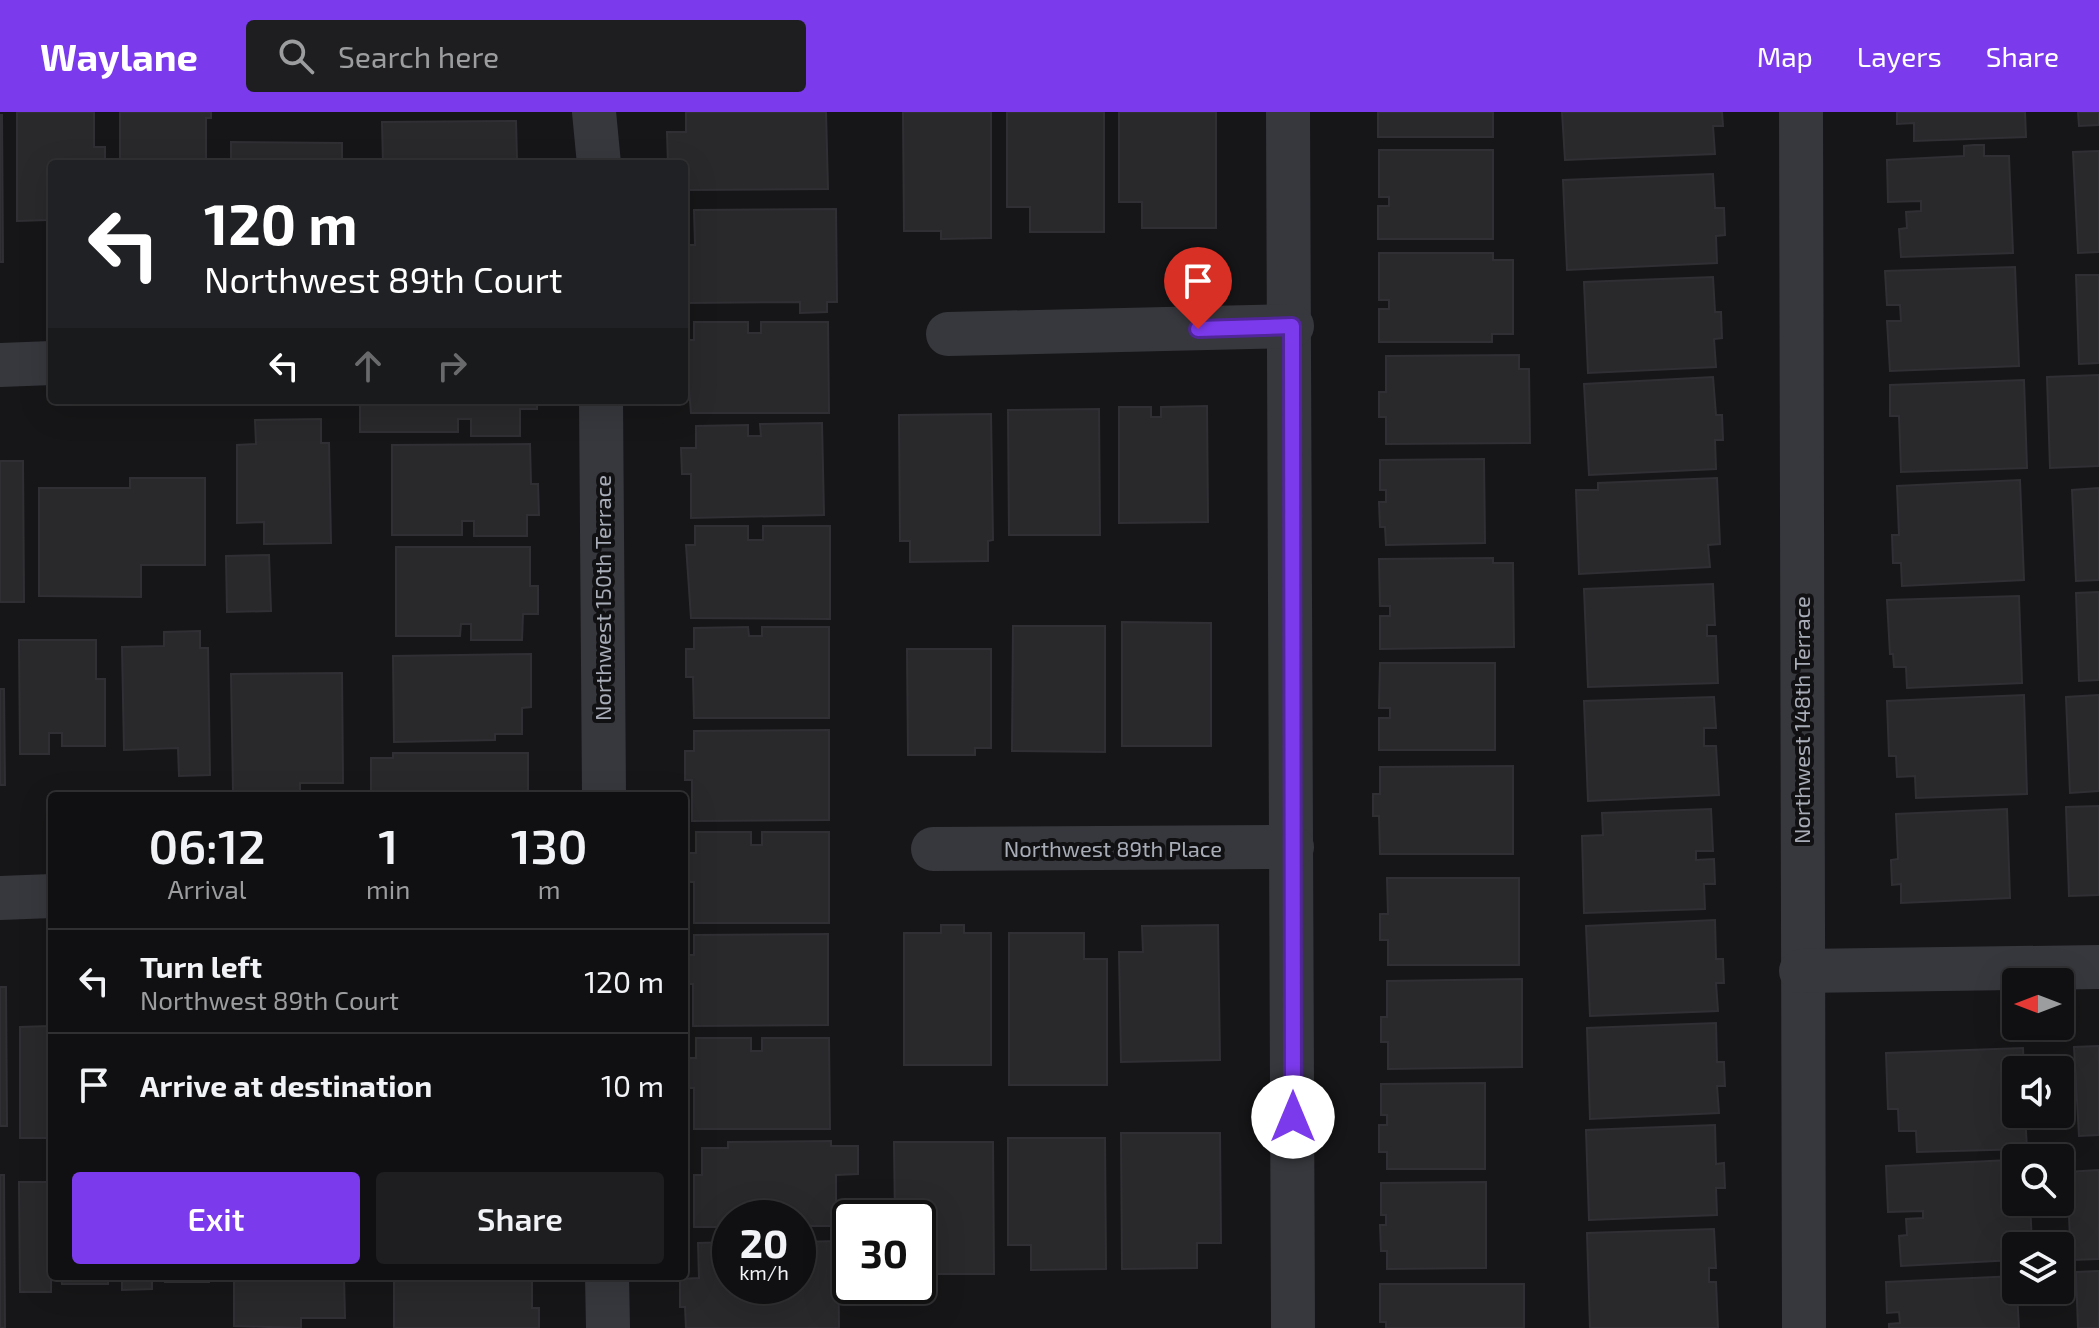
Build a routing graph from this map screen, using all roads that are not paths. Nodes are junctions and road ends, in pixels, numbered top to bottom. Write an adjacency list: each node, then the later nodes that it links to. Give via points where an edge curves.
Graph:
1 (594, 112): 4 (street)
2 (1288, 112): 5 (street)
3 (1801, 112): 16 (street, Northwest 148th Terrace)
4 (599, 160)
5 (1292, 326): 6 (street); 11 (street)
6 (948, 334)
7 (48, 363): 8 (street)
8 (0, 365)
9 (601, 404): 10 (street, Northwest 150th Terrace)
10 (604, 792)
11 (1292, 847): 12 (street, Northwest 89th Place); 19 (street)
12 (933, 849)
13 (48, 896): 14 (street)
14 (0, 898)
15 (2099, 967): 16 (street)
16 (1801, 971): 20 (street, Northwest 148th Terrace)
17 (607, 1280): 18 (street)
18 (608, 1328)
19 (1293, 1328)
20 (1804, 1328)

